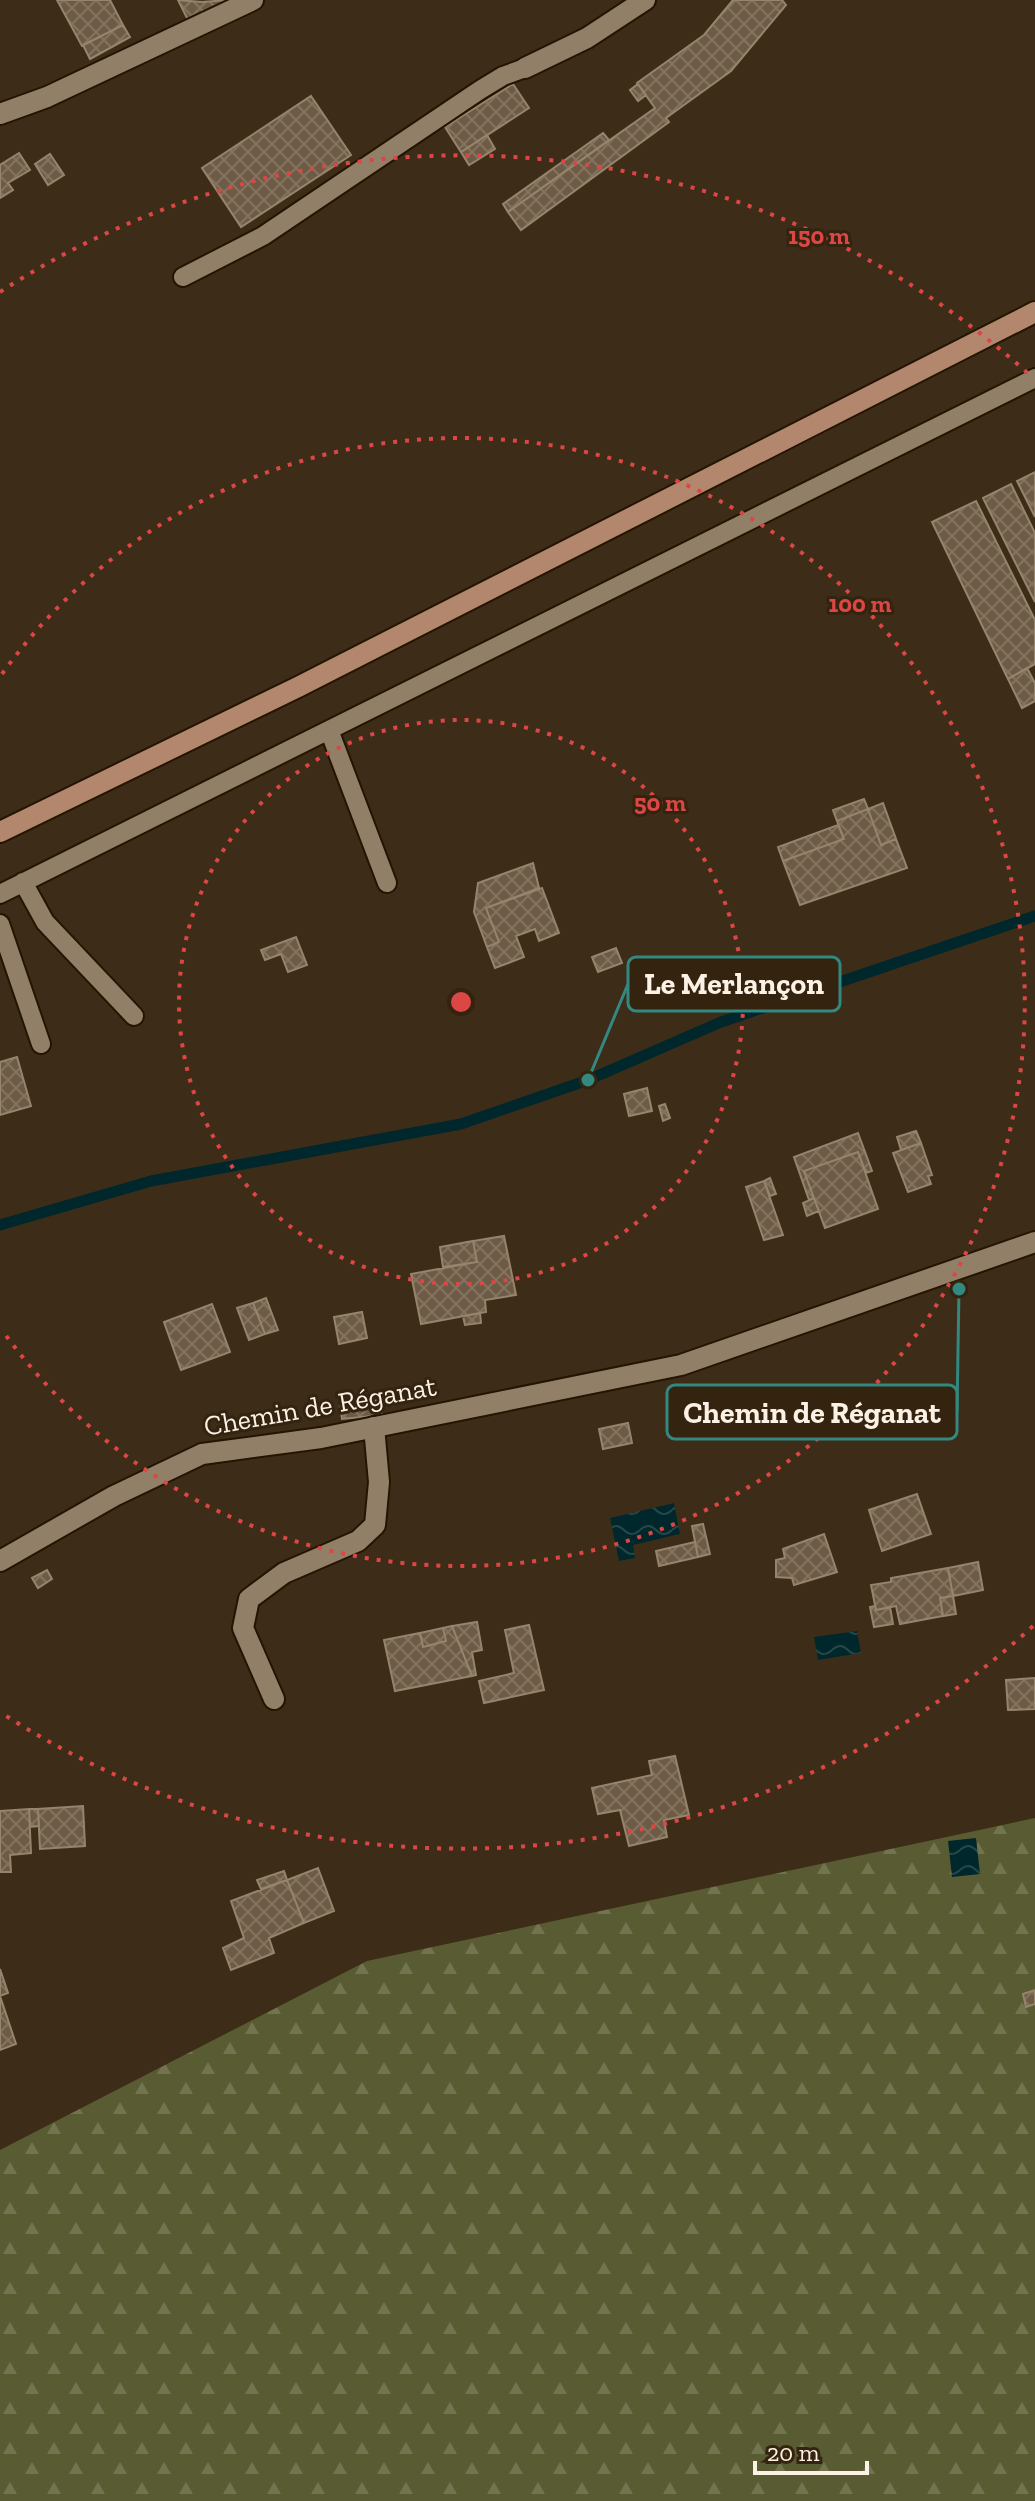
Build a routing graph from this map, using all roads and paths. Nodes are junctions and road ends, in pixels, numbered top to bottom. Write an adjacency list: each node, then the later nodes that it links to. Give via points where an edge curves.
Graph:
1 (253, 0): 4 (street)
2 (645, 0): 3 (street, via 587,38)
3 (525, 68): 5 (lane, via 480,90 263,236)
4 (0, 114)
5 (183, 277)
6 (1035, 312): 9 (main road, via 298,687)
7 (1035, 378): 8 (lane)
8 (329, 730): 10 (lane); 11 (lane)
9 (0, 832)
10 (23, 882): 12 (lane); 14 (lane, via 45,922)
11 (387, 883)
12 (0, 894)
13 (0, 924): 15 (lane)
14 (134, 1016)
15 (41, 1044)
16 (1035, 1242): 17 (street, Chemin de Réganat, via 681,1365)
17 (374, 1427): 18 (street, Chemin de Réganat, via 202,1454 114,1496); 19 (street, via 379,1482 375,1525 358,1541 284,1573 249,1599 243,1628)
18 (0, 1561)
19 (274, 1699)

